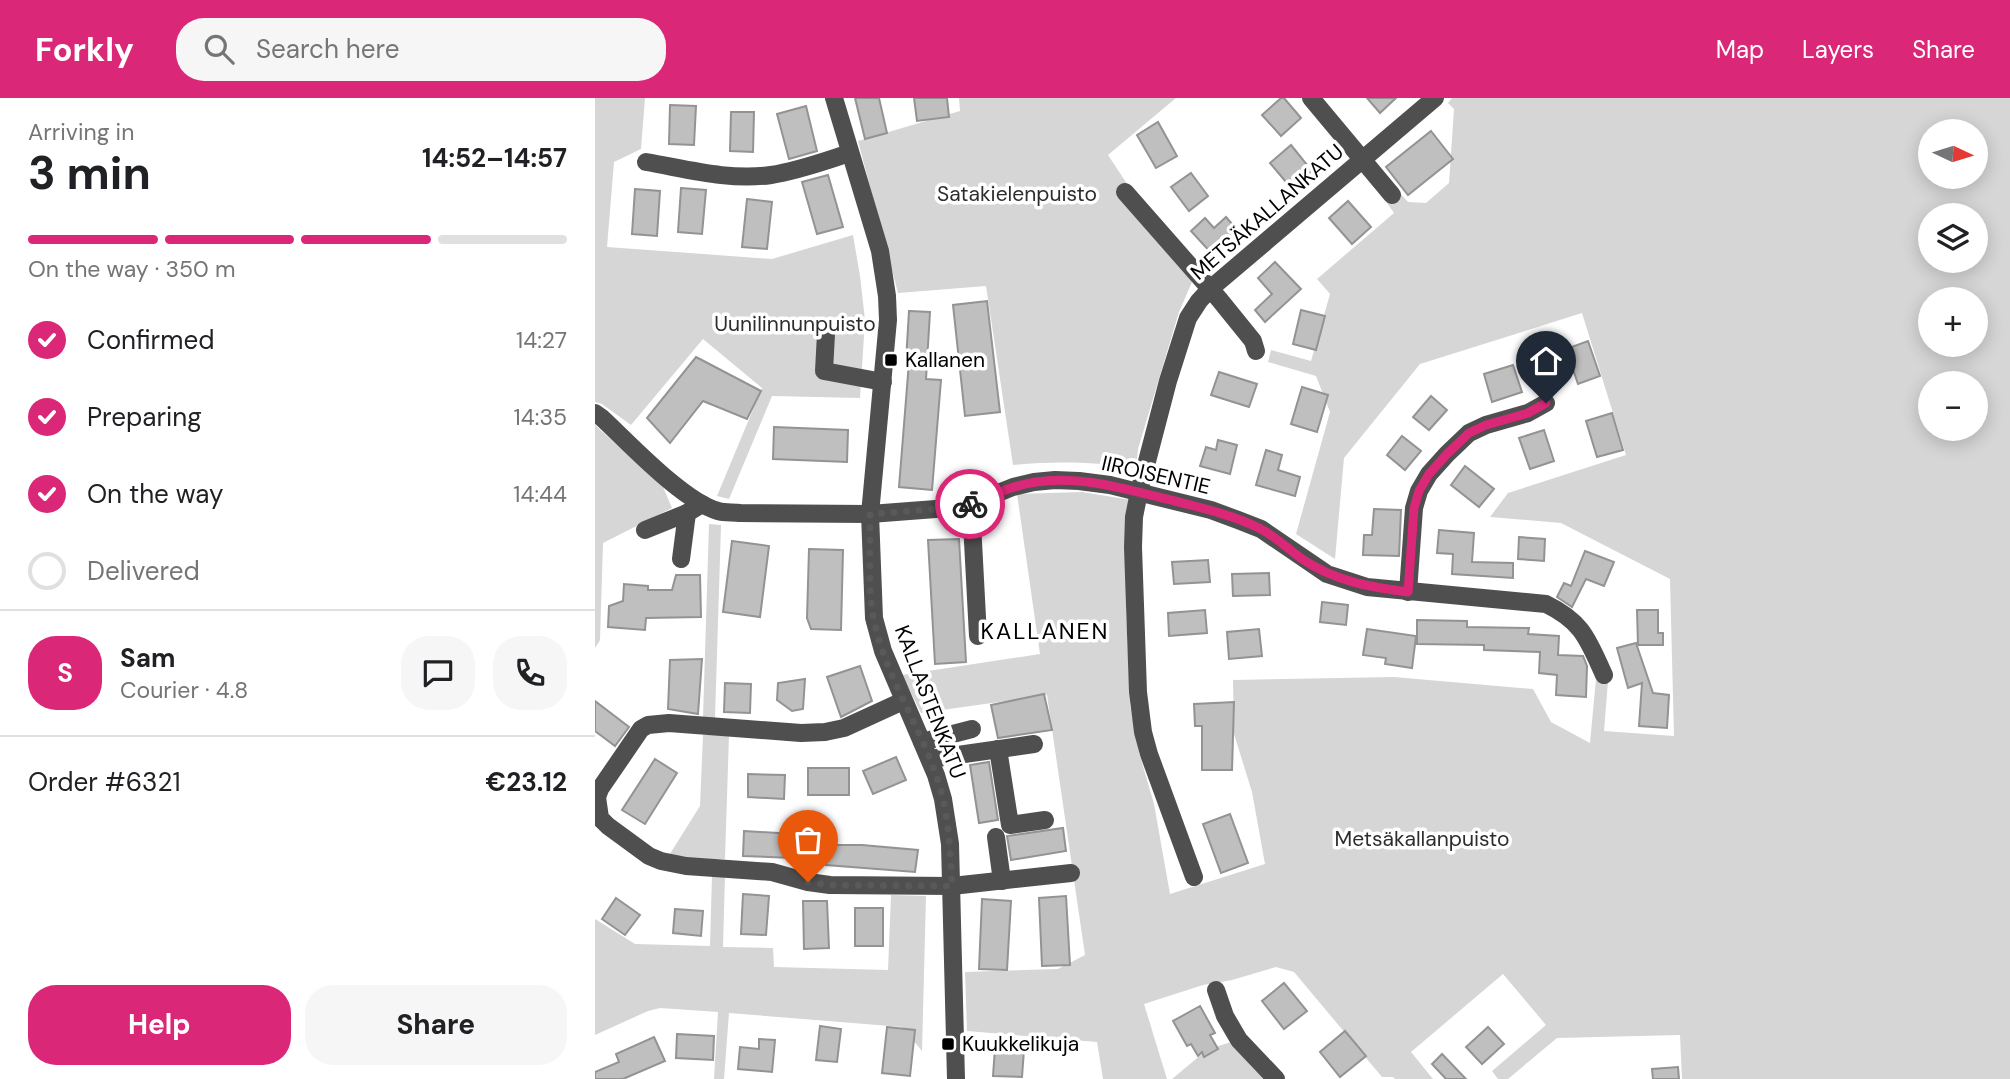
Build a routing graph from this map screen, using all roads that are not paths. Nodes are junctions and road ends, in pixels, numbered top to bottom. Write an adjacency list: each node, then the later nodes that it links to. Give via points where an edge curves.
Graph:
1 (834, 98): 4 (street, KALLASTENKATU)
2 (1311, 98): 5 (street)
3 (1435, 98): 5 (street, METSÄKALLANKATU)
4 (850, 153): 6 (street, via 754,176); 12 (street, KALLASTENKATU, via 884,271 888,320)
5 (1361, 160): 8 (street); 9 (street, METSÄKALLANKATU)
6 (646, 162)
7 (1125, 192): 9 (street)
8 (1392, 195)
9 (1210, 289): 11 (street, via 1253,341); 15 (street, METSÄKALLANKATU, via 1188,318)
10 (826, 334): 12 (street, via 824,371)
11 (1256, 351)
12 (883, 382): 18 (street, KALLASTENKATU)
13 (1546, 403): 21 (street, via 1469,433 1429,474 1414,508)
14 (595, 413): 17 (street, IIROISENTIE)
15 (1139, 492): 16 (street, IIROISENTIE, via 1055,480 1013,487); 21 (street, IIROISENTIE, via 1211,510 1261,529 1319,569 1346,581); 33 (street, METSÄKALLANKATU, via 1133,547 1143,732)
16 (971, 504): 18 (street, IIROISENTIE); 22 (street)
17 (694, 509): 18 (street, IIROISENTIE); 19 (street); 20 (street)
18 (870, 514): 24 (street, KALLASTENKATU, via 874,618)
19 (645, 530)
20 (681, 559)
21 (1408, 592): 23 (street, IIROISENTIE, via 1546,604 1575,622)
22 (978, 636)
23 (1604, 676)
24 (903, 701): 26 (street, KALLASTENKATU); 35 (street, via 825,732 648,725 634,737 600,789 597,807 608,826 661,861 772,872 830,885)
25 (972, 729): 26 (street)
26 (922, 741): 29 (street, KALLASTENKATU)
27 (1034, 744): 28 (street)
28 (998, 749): 29 (street); 30 (street, via 1010,825)
29 (930, 760): 35 (street, KALLASTENKATU, via 948,823)
30 (1045, 820)
31 (996, 836): 34 (street)
32 (1071, 873): 34 (street)
33 (1193, 877)
34 (1002, 881): 35 (street)
35 (952, 886): 37 (street, KALLASTENKATU)
36 (1216, 990): 38 (street, via 1224,1016 1239,1040)
37 (956, 1079)
38 (1276, 1079)

